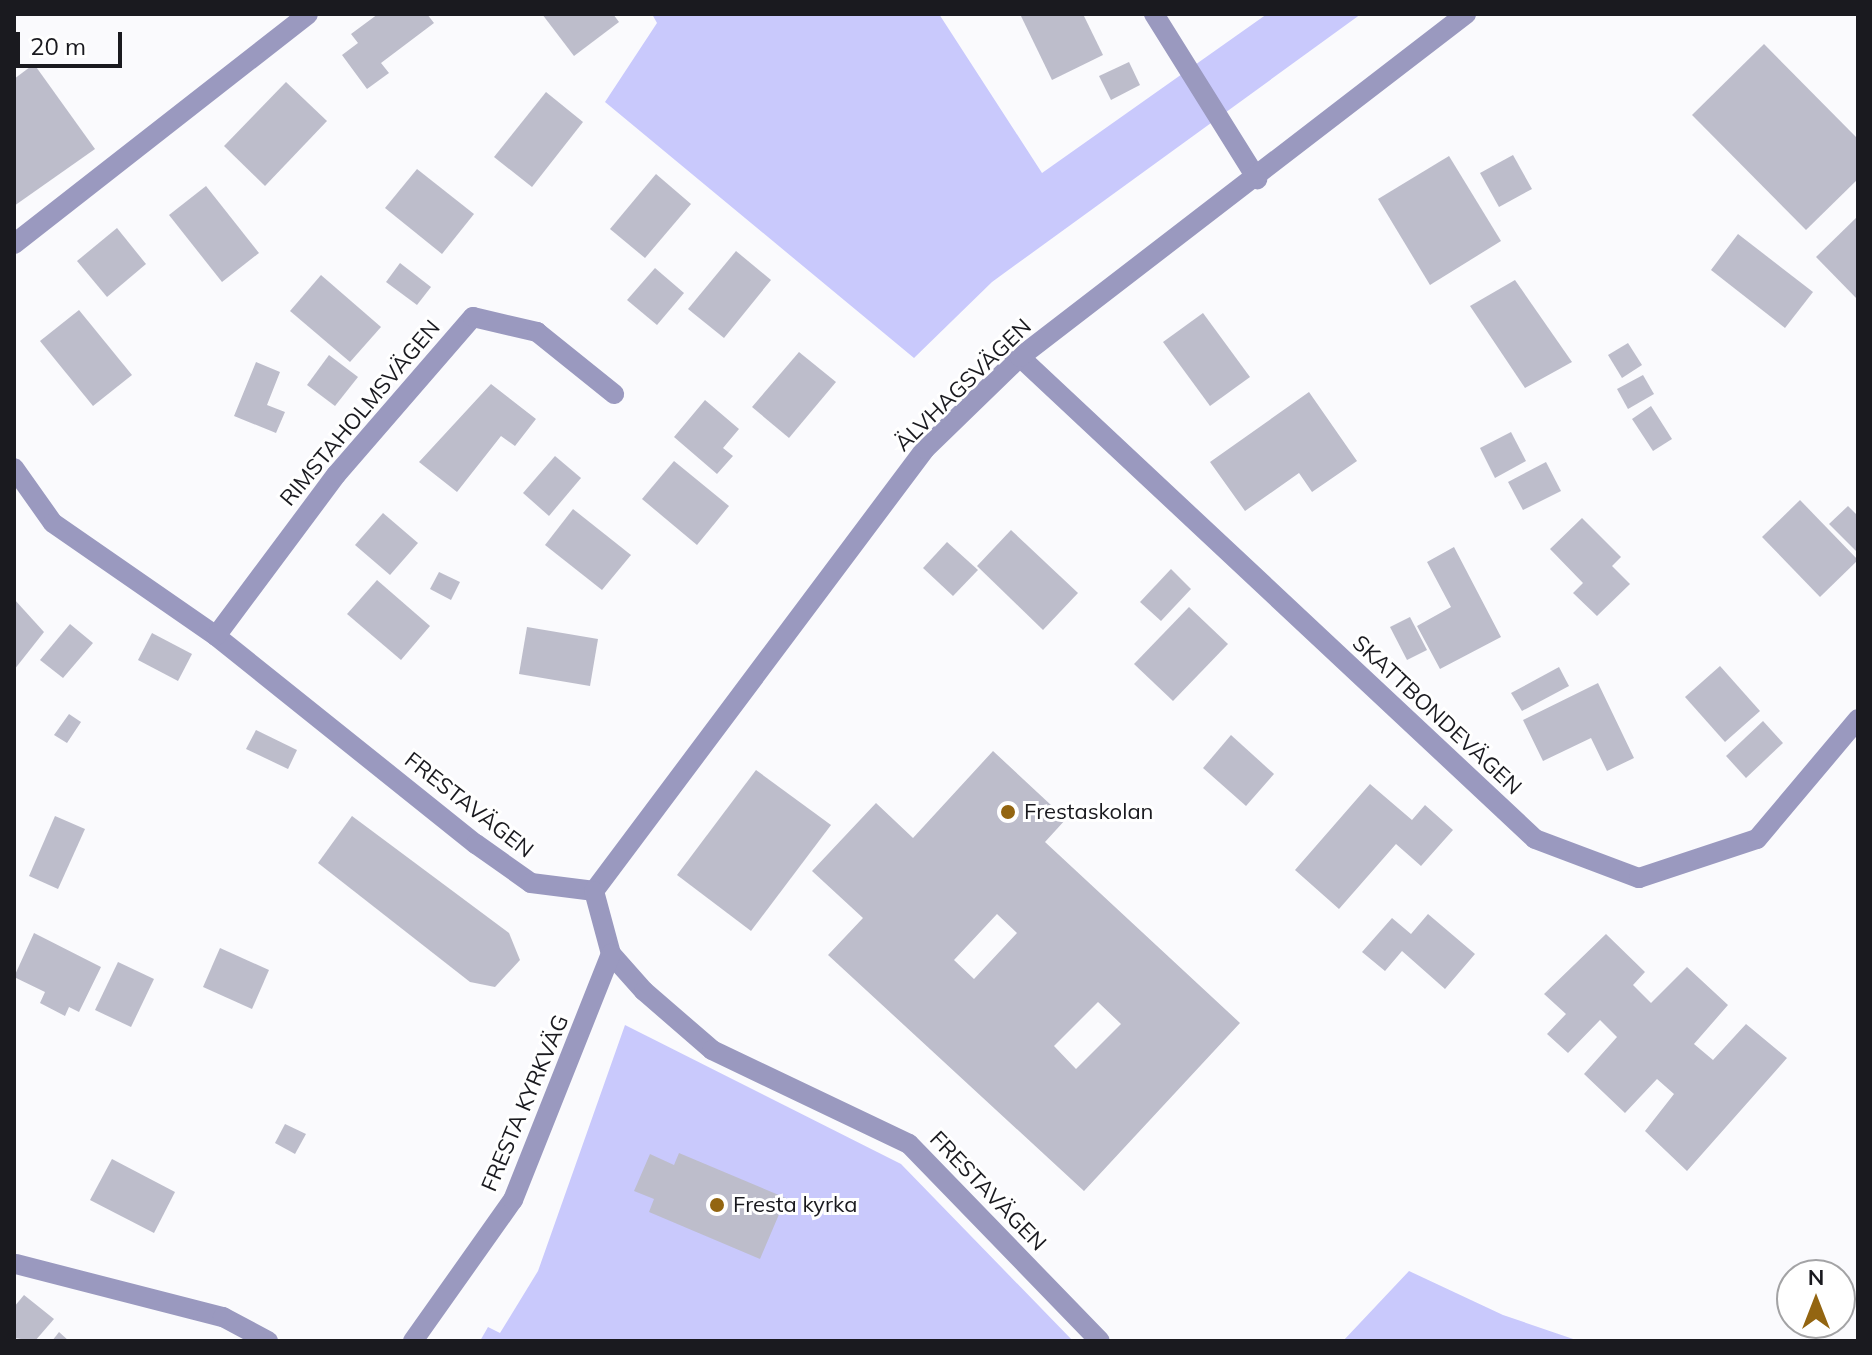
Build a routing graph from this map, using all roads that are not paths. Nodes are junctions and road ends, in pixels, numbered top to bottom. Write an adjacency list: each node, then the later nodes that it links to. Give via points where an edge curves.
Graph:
1 (308, 14): 5 (street)
2 (1154, 14): 4 (street)
3 (1466, 14): 4 (street, ÄLVHAGSVÄGEN)
4 (1257, 179): 6 (street, ÄLVHAGSVÄGEN)
5 (14, 244)
6 (1020, 357): 10 (street, SKATTBONDEVÄGEN, via 1535,839 1639,878 1757,839); 11 (street, ÄLVHAGSVÄGEN, via 925,449)
7 (614, 394): 9 (street, RIMSTAHOLMSVÄGEN, via 537,332 473,317 336,475)
8 (14, 468): 9 (street, FRESTAVÄGEN, via 53,523)
9 (216, 636): 11 (street, FRESTAVÄGEN, via 531,883)
10 (1858, 719)
11 (594, 891): 12 (street)
12 (611, 954): 15 (street, FRESTA KYRKVÄG, via 513,1200); 16 (street, FRESTAVÄGEN, via 712,1050 909,1144)
13 (16, 1264): 14 (street, via 223,1317)
14 (268, 1341)
15 (413, 1341)
16 (1100, 1341)

